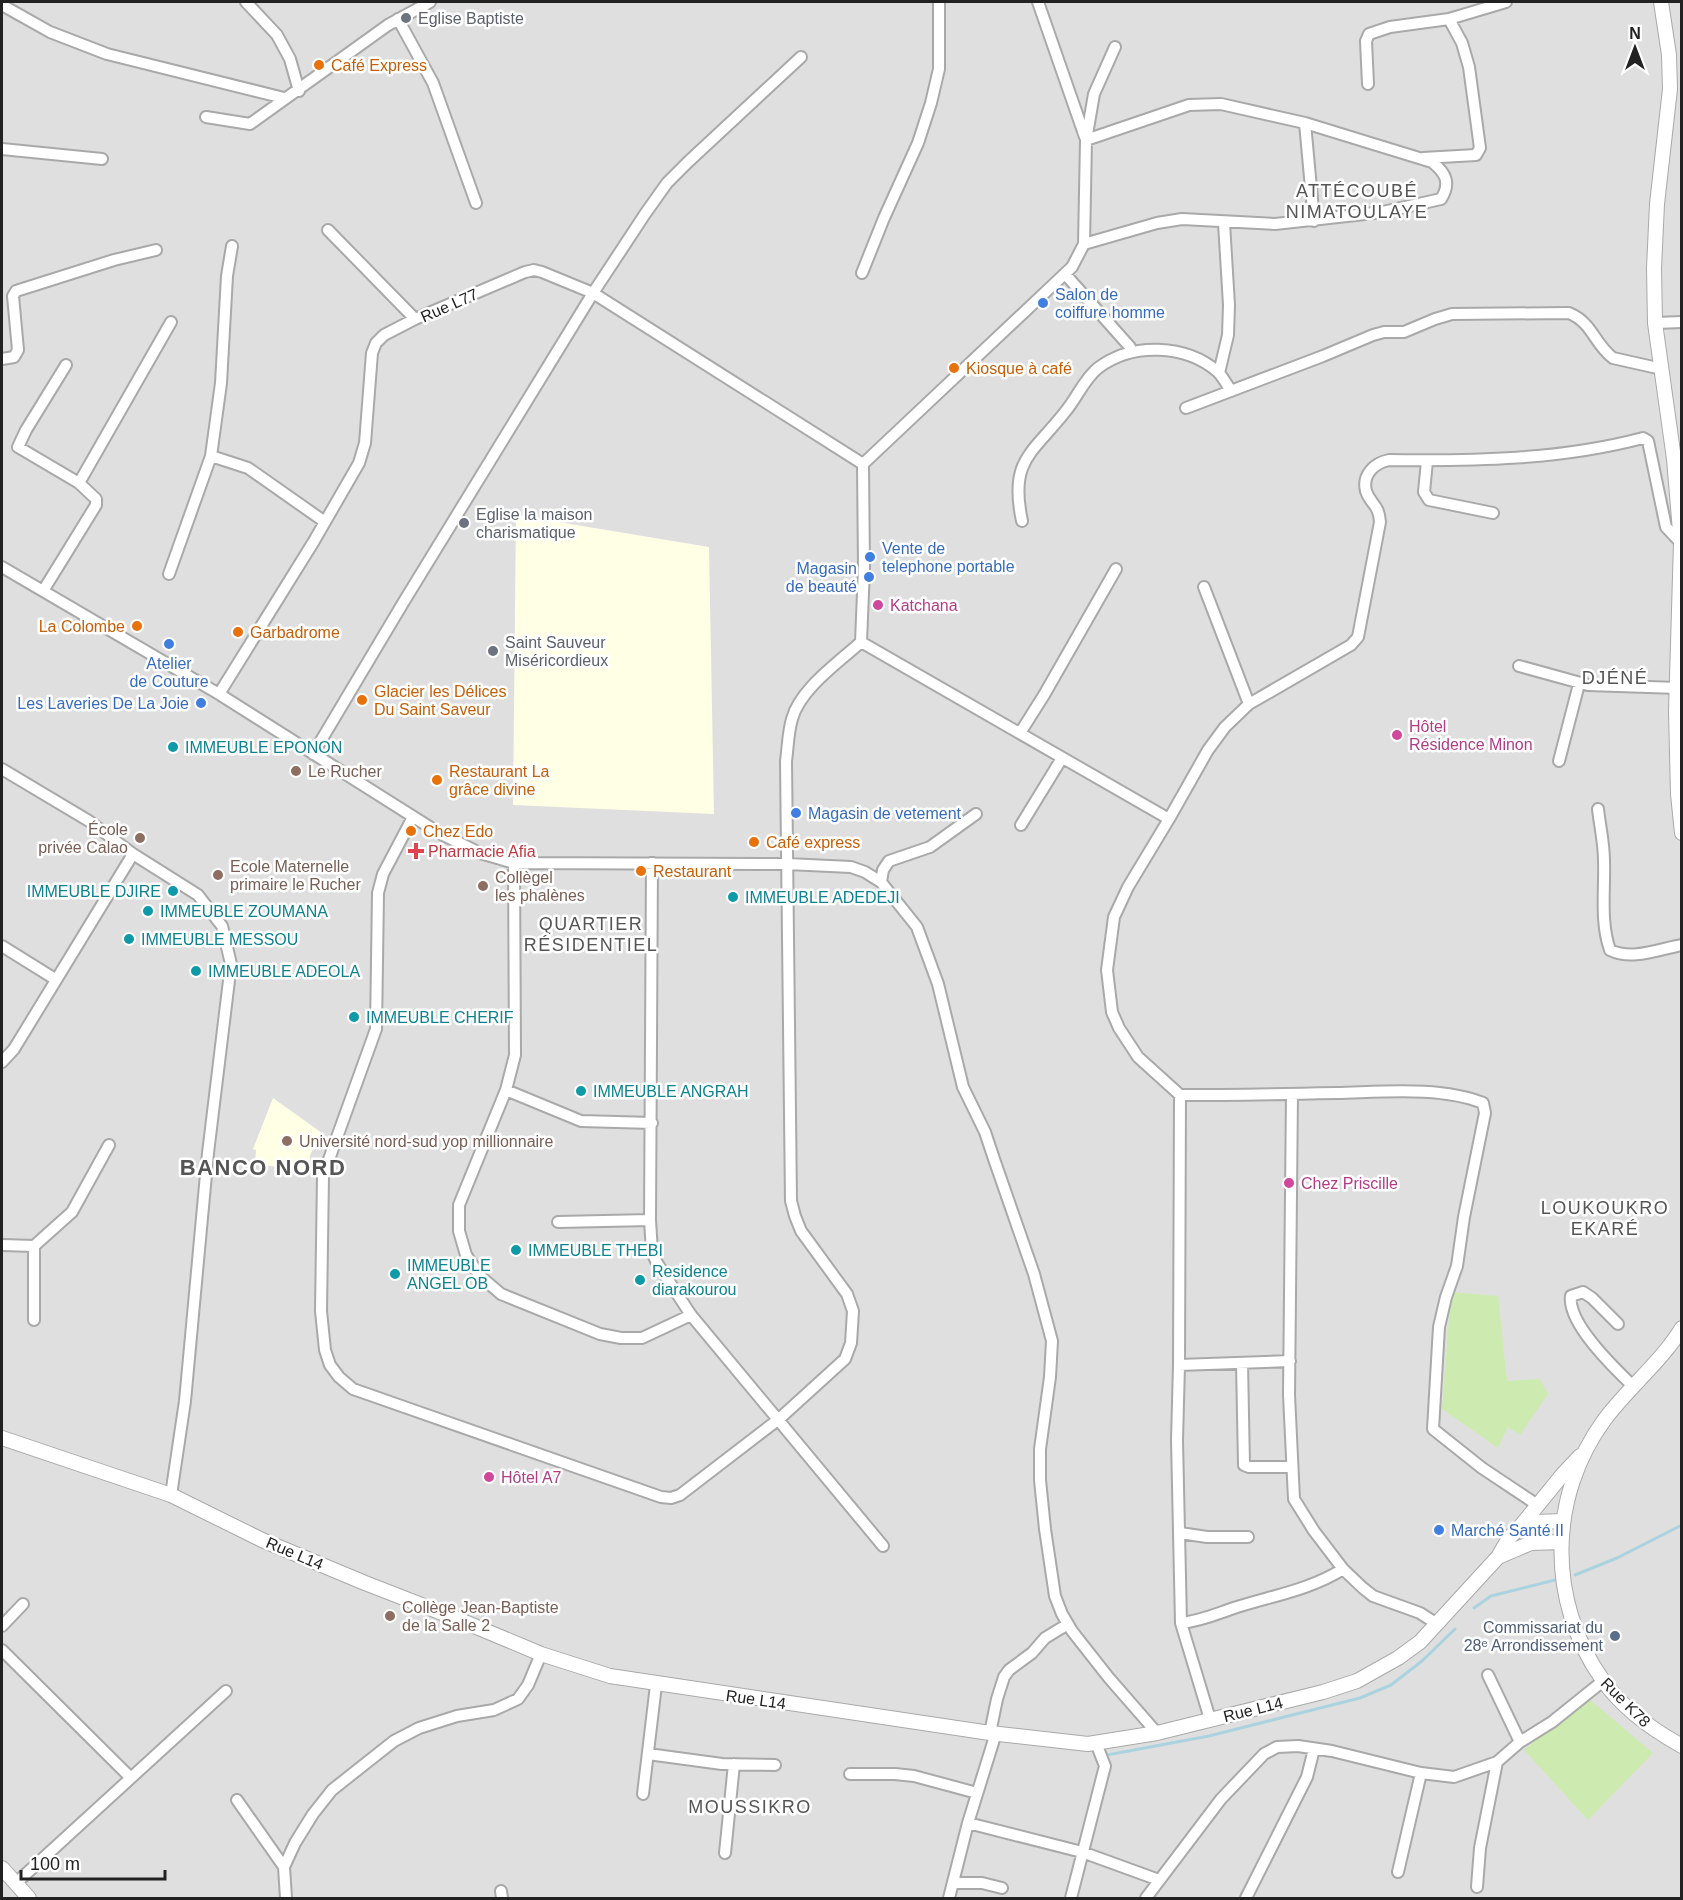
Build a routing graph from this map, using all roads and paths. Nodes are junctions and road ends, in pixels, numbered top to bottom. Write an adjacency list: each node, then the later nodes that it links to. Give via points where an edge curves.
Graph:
1 (246, 2): 13 (street, via 277,34 290,59)
2 (430, 2): 8 (street)
3 (939, 2): 28 (street, via 939,69 931,103)
4 (1038, 2): 17 (street)
5 (1506, 2): 9 (street)
6 (1661, 2): 34 (street, via 1670,89 1657,216)
7 (2, 5): 14 (street, via 50,32 107,54)
8 (398, 19): 13 (street); 21 (street, via 433,83)
9 (1449, 19): 12 (street, via 1390,27 1369,34); 19 (street, via 1469,67 1480,148 1476,155 1464,157)
10 (1114, 47): 17 (street, via 1094,94)
11 (801, 57): 30 (street, via 667,183)
12 (1368, 84)
13 (299, 91): 14 (street)
14 (284, 98): 15 (street, via 250,124)
15 (206, 117)
16 (1305, 123): 17 (street, via 1221,104 1189,105); 19 (street); 22 (street)
17 (1086, 140): 25 (street)
18 (2, 149): 20 (street)
19 (1417, 158): 22 (street, via 1432,162 1445,178 1447,189 1441,199)
20 (102, 159)
21 (476, 203)
22 (1314, 221): 23 (street)
23 (1224, 223): 25 (street, via 1182,219); 39 (street, via 1229,315)
24 (328, 230): 31 (street)
25 (1084, 244): 29 (street)
26 (232, 246): 42 (street)
27 (156, 250): 36 (street, via 16,291 13,296 18,351 14,357)
28 (862, 273)
29 (1065, 274): 35 (street); 44 (street)
30 (592, 293): 31 (street, Rue L77, via 534,270); 44 (street, Rue L77); 62 (street)
31 (415, 319): 48 (street, Rue L77, via 384,335 372,353 363,453)
32 (171, 322): 45 (street)
33 (1682, 322): 34 (street)
34 (1655, 323): 38 (street)
35 (1130, 351): 39 (street, via 1171,350 1196,358); 47 (street, via 1090,375 1073,403 1029,454 1019,477)
36 (2, 359)
37 (66, 365): 45 (street, via 18,447)
38 (1662, 369): 40 (street, via 1613,358 1581,318 1569,313 1452,314 1410,331 1373,335); 49 (street)
39 (1219, 373): 40 (street)
40 (1231, 391): 41 (street)
41 (1186, 408)
42 (211, 456): 48 (street, via 248,468); 52 (street)
43 (1427, 460): 46 (street, via 1424,492 1429,500); 49 (street, via 1513,459 1643,438 1648,441 1666,527); 60 (street, via 1380,462 1367,474 1366,494 1377,506 1380,522 1358,637 1351,645)
44 (863, 464): 55 (street)
45 (79, 483): 54 (street, via 96,499 96,505)
46 (1493, 513)
47 (1022, 521)
48 (325, 522): 59 (street, Rue L77)
49 (1681, 543): 58 (street)
50 (2, 567): 54 (street)
51 (1116, 569): 61 (street)
52 (169, 574)
53 (1204, 587): 60 (street)
54 (43, 591): 59 (street)
55 (861, 642): 61 (street); 75 (street, via 807,691 791,720 786,761)
56 (1519, 666): 57 (street)
57 (1579, 684): 58 (street); 64 (street)
58 (1678, 688): 71 (street)
59 (219, 694): 62 (street)
60 (1249, 704): 69 (street, via 1208,750)
61 (1020, 733): 63 (street)
62 (313, 754): 68 (street)
63 (1062, 758): 69 (street); 70 (street)
64 (1558, 761)
65 (2, 769): 72 (street, via 89,821)
66 (1598, 809): 77 (street, via 1610,950 1633,954)
67 (976, 814): 76 (street, via 930,847 889,861)
68 (413, 817): 73 (street, via 480,853); 98 (street, via 383,874 378,893 373,1040 323,1176 321,1311 330,1365 353,1389 661,1497 680,1495)
69 (1169, 819): 83 (street, via 1114,917 1107,969 1112,1011 1119,1028 1138,1057)
70 (1021, 825)
71 (1682, 833)
72 (133, 854): 79 (street); 102 (street, via 198,895 222,926 231,964 208,1153 185,1401)
73 (514, 863): 74 (street); 81 (street, via 516,1043)
74 (652, 863): 75 (street); 84 (street)
75 (787, 864): 76 (street, via 851,867); 98 (street, via 791,1201 801,1230 848,1294 853,1328 845,1359)
76 (881, 882): 114 (street, via 917,927 928,954 963,1087 985,1132 1034,1274 1052,1341 1040,1480 1055,1596)
77 (1682, 945)
78 (2, 946): 79 (street)
79 (55, 979): 80 (street)
80 (2, 1062)
81 (506, 1090): 84 (street, via 581,1121); 90 (street, via 459,1205 459,1232 466,1255 480,1276 501,1294 600,1334 621,1338 642,1338)
82 (1292, 1094): 83 (street); 94 (street); 103 (street, via 1420,1092 1483,1103 1485,1113 1457,1266 1439,1327 1432,1429)
83 (1180, 1095): 96 (street)
84 (652, 1123): 86 (street)
85 (109, 1145): 89 (street, via 72,1212)
86 (650, 1220): 87 (street); 90 (street, via 652,1252)
87 (558, 1222)
88 (2, 1245): 89 (street)
89 (34, 1246): 91 (street)
90 (691, 1315): 98 (street)
91 (34, 1320)
92 (1618, 1324): 97 (street, via 1584,1292 1571,1296 1570,1305 1584,1332)
93 (1682, 1328): 97 (street)
94 (1290, 1361): 95 (street); 101 (street)
95 (1242, 1363): 96 (street); 101 (street, via 1244,1465)
96 (1179, 1365): 106 (street)
97 (1634, 1387): 100 (street, via 1605,1419)
98 (779, 1419): 109 (street)
99 (2, 1438): 102 (street, Rue L14)
100 (1588, 1448): 103 (street, Rue L14); 104 (street, Rue K78, via 1570,1486)
101 (1292, 1467): 111 (street, via 1294,1499 1299,1509)
102 (171, 1495): 118 (street, Rue L14, via 262,1540)
103 (1536, 1504): 105 (street, Rue L14)
104 (1563, 1521): 105 (street); 108 (street, Rue K78)
105 (1520, 1527): 110 (street, Rue L14)
106 (1180, 1533): 107 (street); 113 (street)
107 (1248, 1537)
108 (1561, 1542): 110 (street, Rue L14, via 1531,1543); 120 (street, Rue K78, via 1561,1571 1569,1612 1585,1652)
109 (883, 1546)
110 (1498, 1557): 115 (street, Rue L14)
111 (1343, 1569): 113 (street, via 1313,1585 1204,1620); 115 (street, via 1373,1596 1420,1613)
112 (23, 1604): 116 (street)
113 (1181, 1623): 123 (street)
114 (1068, 1624): 124 (street, via 1045,1638 1004,1677 996,1699); 125 (street)
115 (1437, 1624): 123 (street, Rue L14, via 1413,1649 1357,1681)
116 (2, 1626)
117 (2, 1650): 136 (street)
118 (541, 1654): 121 (street, Rue L14, via 610,1676); 143 (street, via 518,1699 494,1710 419,1728 394,1741 332,1790 295,1843)
119 (1488, 1675): 126 (street)
120 (1603, 1681): 126 (street); 128 (street, Rue K78, via 1655,1731)
121 (656, 1684): 124 (street, Rue L14); 130 (street)
122 (226, 1691): 136 (street)
123 (1210, 1719): 125 (street, Rue L14)
124 (993, 1733): 127 (street, Rue L14); 137 (street)
125 (1157, 1733): 127 (street, Rue L14)
126 (1520, 1742): 131 (street)
127 (1096, 1743): 141 (street, via 1105,1766)
128 (1682, 1746)
129 (1314, 1749): 134 (street); 146 (street, via 1277,1747 1264,1754 1221,1799); 156 (street, via 1307,1778)
130 (648, 1754): 132 (street); 138 (street)
131 (1497, 1761): 134 (street, via 1454,1777); 149 (street, via 1480,1848)
132 (734, 1764): 133 (street); 142 (street)
133 (775, 1765)
134 (1421, 1773): 145 (street)
135 (850, 1774): 137 (street, via 914,1776)
136 (131, 1778): 147 (street)
137 (977, 1793): 140 (street)
138 (643, 1794)
139 (237, 1800): 143 (street)
140 (968, 1823): 141 (street); 148 (street)
141 (1082, 1852): 146 (street); 154 (street)
142 (725, 1853)
143 (284, 1867): 152 (street)
144 (2, 1868): 147 (street)
145 (1398, 1872)
146 (1159, 1880): 155 (street)
147 (16, 1883): 151 (street)
148 (954, 1883): 150 (street); 153 (street)
149 (1477, 1887)
150 (1002, 1888)
151 (29, 1899)
152 (286, 1899)
153 (949, 1899)
154 (1071, 1899)
155 (1146, 1899)
156 (1246, 1899)

